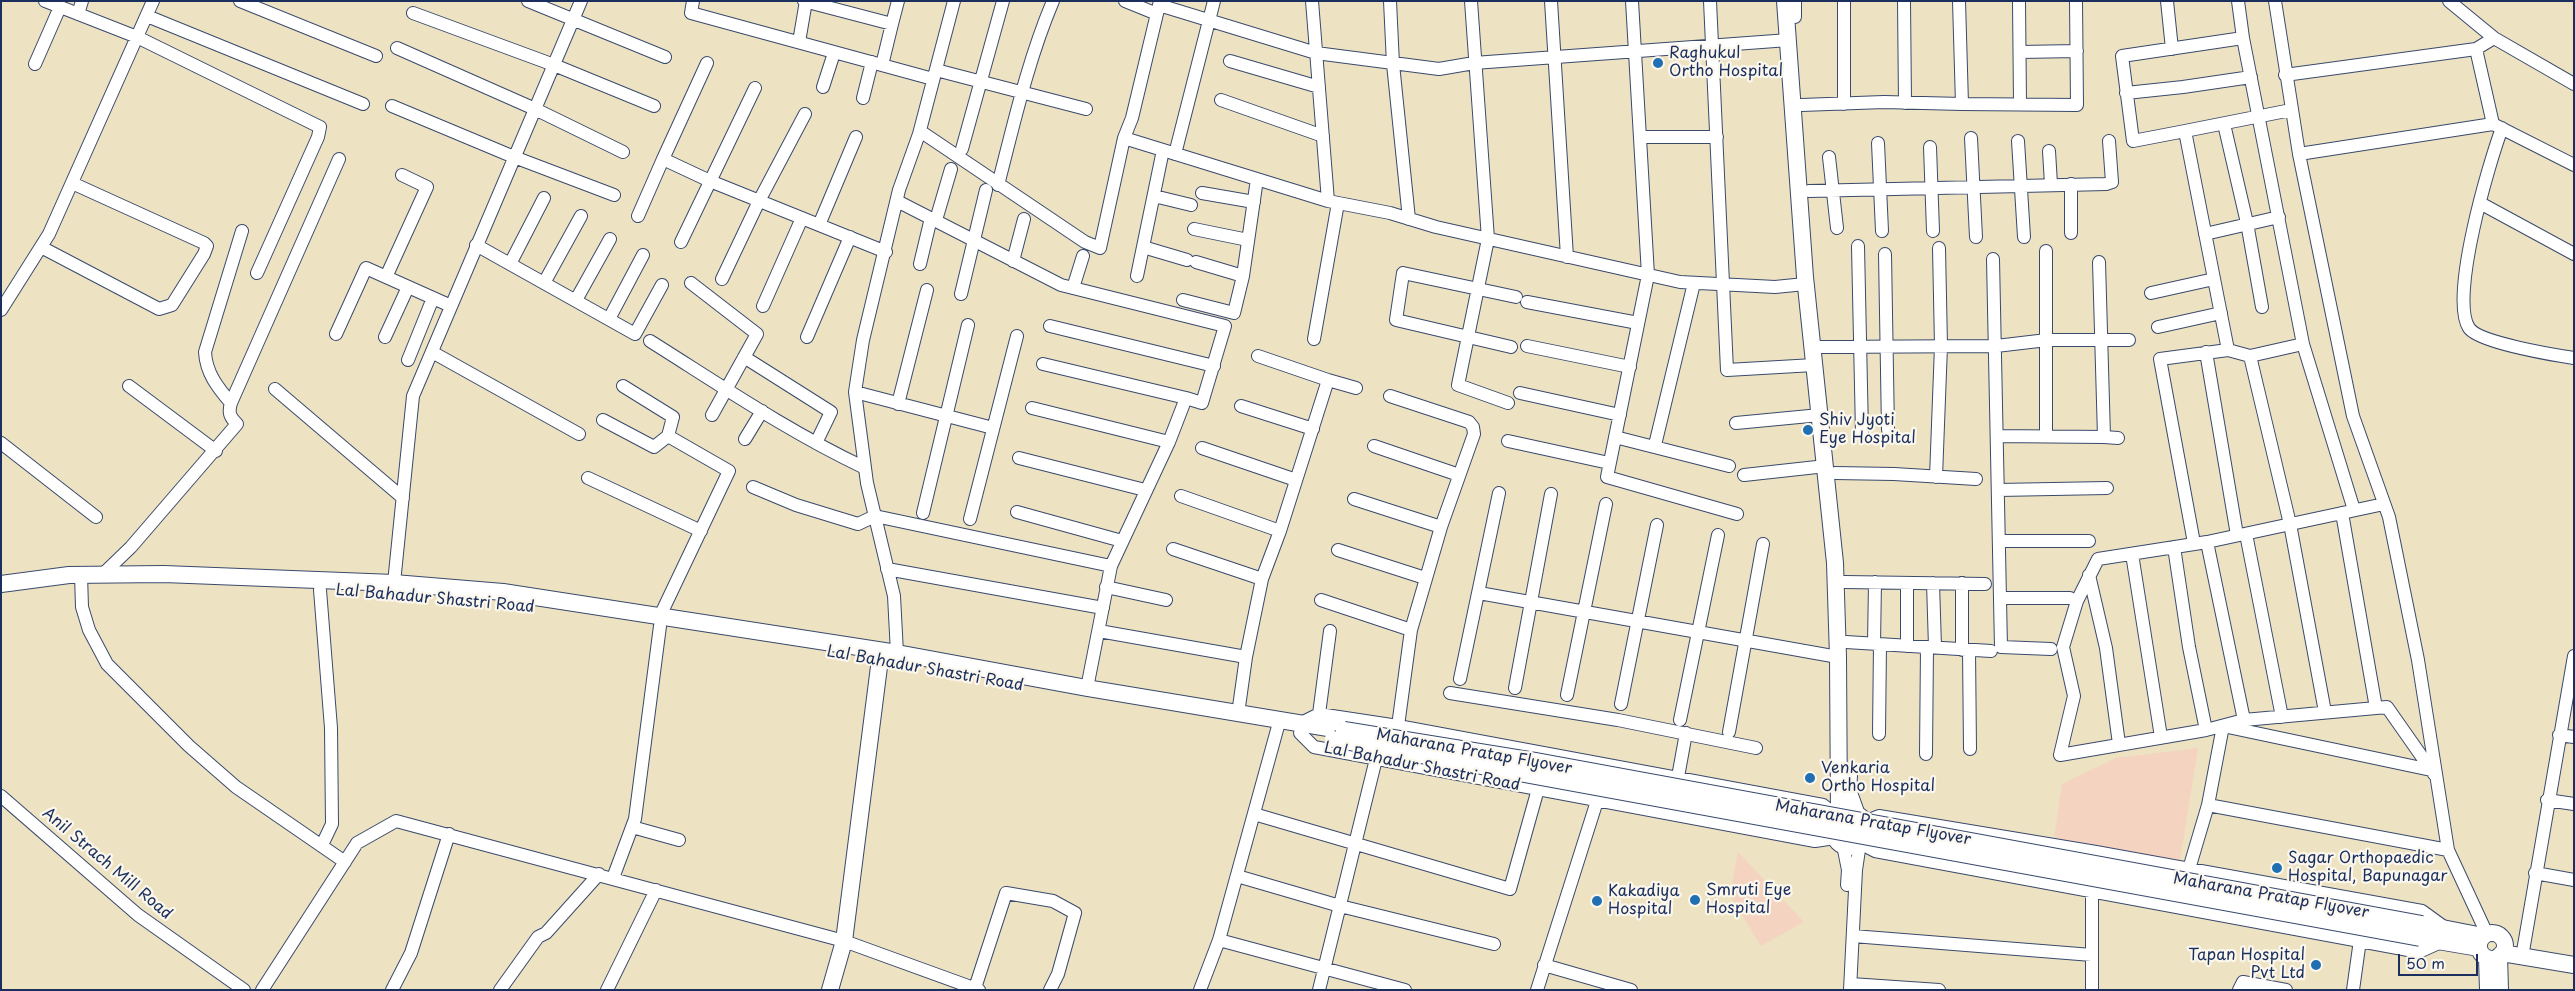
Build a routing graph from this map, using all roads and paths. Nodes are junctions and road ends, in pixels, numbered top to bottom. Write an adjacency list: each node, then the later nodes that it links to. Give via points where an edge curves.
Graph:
1 (45, 1): 31 (street)
2 (82, 1): 34 (street)
3 (153, 1): 35 (street)
4 (240, 1): 53 (street)
5 (528, 1): 36 (street)
6 (581, 1): 36 (street)
7 (694, 1): 43 (street, via 691,13)
8 (805, 1): 38 (street); 43 (street)
9 (898, 1): 38 (street)
10 (954, 1): 63 (street)
11 (1003, 1): 66 (street)
12 (1053, 1): 71 (street)
13 (1125, 1): 30 (street)
14 (1214, 1): 37 (street)
15 (1312, 1): 52 (street)
16 (1390, 1): 61 (street)
17 (1471, 1): 59 (street)
18 (1551, 1): 55 (street)
19 (1632, 1): 49 (street)
20 (1710, 1): 44 (street)
21 (1844, 1): 78 (street)
22 (1904, 1): 75 (street)
23 (1958, 1): 79 (street)
24 (2019, 1): 50 (street)
25 (2076, 1): 48 (street)
26 (2167, 1): 46 (street)
27 (2238, 1): 40 (street)
28 (2275, 1): 64 (street)
29 (2449, 1): 41 (street)
30 (1159, 6): 37 (street); 96 (street, via 1132,118)
31 (60, 7): 34 (street); 60 (street)
32 (1790, 7): 42 (main road); 80 (main road)
33 (413, 13): 62 (street)
34 (78, 14): 39 (street)
35 (146, 16): 39 (street); 77 (street)
36 (574, 18): 54 (street); 62 (street)
37 (1210, 20): 52 (street); 105 (street)
38 (892, 24): 58 (street)
39 (137, 37): 116 (street); 177 (street, via 320,127)
40 (2243, 38): 46 (street); 65 (street)
41 (2494, 38): 47 (street); 67 (street)
42 (1789, 40): 44 (street); 187 (main road)
43 (799, 42): 51 (street)
44 (1713, 46): 49 (street); 95 (street)
45 (397, 48): 83 (street)
46 (2172, 49): 72 (street, via 2122,56)
47 (2476, 49): 64 (street); 89 (street)
48 (2077, 51): 50 (street); 76 (street, via 2077,105)
49 (1636, 52): 55 (street); 94 (street)
50 (2020, 52): 76 (street)
51 (834, 53): 58 (street); 69 (street)
52 (1316, 53): 61 (street); 68 (street)
53 (376, 56)
54 (666, 57)
55 (1554, 58): 59 (street); 171 (street)
56 (1230, 62): 68 (street)
57 (707, 63): 109 (street)
58 (877, 63): 63 (street); 73 (street)
59 (1474, 63): 61 (street, via 1439,69); 156 (street)
60 (35, 64)
61 (1393, 64): 142 (street)
62 (554, 65): 82 (street); 83 (street)
63 (934, 74): 66 (street); 90 (street)
64 (2285, 75): 85 (street)
65 (2251, 77): 72 (street); 87 (street)
66 (982, 82): 71 (street); 102 (street)
67 (2574, 84)
68 (1319, 86): 92 (street)
69 (822, 87)
70 (755, 88): 115 (street)
71 (1022, 92): 84 (street); 121 (street)
72 (2126, 93): 91 (street, via 2133,141)
73 (863, 98)
74 (1221, 100): 92 (street)
75 (1905, 103): 78 (street); 79 (street)
76 (2020, 103): 79 (street)
77 (363, 104)
78 (1844, 104): 80 (street)
79 (1962, 104)
80 (1801, 105): 124 (main road)
81 (392, 106): 107 (street)
82 (654, 106)
83 (535, 109): 104 (street); 107 (street)
84 (1086, 109)
85 (2291, 110): 87 (street); 106 (street)
86 (805, 114): 130 (street)
87 (2259, 117): 88 (street); 139 (street)
88 (2224, 124): 91 (street); 143 (street)
89 (2498, 126): 106 (street); 111 (street); 134 (street)
90 (920, 131): 121 (street); 131 (street)
91 (2184, 132): 151 (street)
92 (1323, 136): 133 (street)
93 (856, 137): 144 (street)
94 (1640, 137): 95 (street); 178 (street)
95 (1718, 137): 189 (street)
96 (1124, 138): 105 (street); 121 (street, via 1100,248)
97 (1971, 138): 120 (street)
98 (2018, 140): 117 (street)
99 (2109, 141): 119 (street, via 2112,182)
100 (1878, 143): 123 (street)
101 (1930, 147): 122 (street)
102 (962, 148)
103 (2048, 151): 118 (street)
104 (623, 152)
105 (1169, 152): 114 (street); 128 (street)
106 (2299, 154): 302 (street, via 2353,416)
107 (514, 157): 127 (street); 160 (street)
108 (1829, 157): 125 (street)
109 (663, 158): 115 (street); 137 (street)
110 (339, 159): 249 (street)
111 (2574, 165)
112 (951, 169): 140 (street)
113 (402, 175): 181 (street, via 427,187)
114 (1257, 179): 132 (street); 133 (street)
115 (710, 181): 130 (street); 159 (street)
116 (72, 183): 162 (street); 162 (street, via 204,243 207,246 204,254 172,305 158,309)
117 (2022, 184): 118 (street); 120 (street); 154 (street)
118 (2051, 184): 119 (street)
119 (2071, 184): 150 (street)
120 (1974, 185): 122 (street); 153 (street)
121 (992, 187): 157 (street)
122 (1932, 187): 123 (street); 149 (street)
123 (1880, 189): 125 (street); 147 (street)
124 (1809, 190): 125 (street); 187 (main road)
125 (1833, 190): 145 (street)
126 (1202, 193): 132 (street)
127 (614, 195)
128 (1154, 196): 135 (street); 163 (street)
129 (544, 198): 175 (street)
130 (759, 201): 138 (street); 182 (street)
131 (897, 201): 140 (street); 166 (street)
132 (1254, 202): 158 (street)
133 (1333, 202): 142 (street); 214 (street)
134 (2480, 203): 168 (street); 233 (street, via 2465,274 2468,328 2495,341)
135 (1192, 205)
136 (581, 216): 184 (street)
137 (638, 216)
138 (802, 218): 144 (street); 200 (street)
139 (2279, 218): 143 (street); 219 (street)
140 (933, 219): 157 (street); 176 (street)
141 (1024, 219): 173 (street)
142 (1409, 219): 156 (street)
143 (2247, 223): 151 (street); 201 (street)
144 (819, 225): 152 (street)
145 (1837, 228)
146 (1194, 229): 158 (street)
147 (1882, 230)
148 (242, 231): 249 (street, via 206,352 206,366)
149 (1933, 231)
150 (2071, 233)
151 (2205, 234): 183 (street)
152 (850, 237): 166 (street); 212 (street)
153 (1976, 237)
154 (2024, 237)
155 (610, 239): 197 (street)
156 (1488, 239): 171 (street); 192 (street)
157 (973, 240): 173 (street); 195 (street)
158 (1248, 240): 180 (street)
159 (681, 242)
160 (476, 245): 175 (street); 199 (street)
161 (1858, 246): 225 (street)
162 (41, 247): 202 (street)
163 (1143, 247): 179 (street); 180 (street)
164 (1939, 248): 221 (street)
165 (2046, 251): 217 (street)
166 (886, 252): 245 (street, via 862,340)
167 (1885, 254): 226 (street)
168 (2574, 254)
169 (643, 255): 204 (street)
170 (1084, 256): 191 (street)
171 (1567, 257): 178 (street)
172 (1993, 259): 222 (street)
173 (1013, 261): 191 (street)
174 (2099, 262): 215 (street)
175 (510, 264): 184 (street)
176 (920, 264)
177 (257, 273)
178 (1648, 275): 186 (street); 205 (street)
179 (1137, 276)
180 (1243, 276): 198 (street, via 1234,314)
181 (386, 277): 190 (street); 209 (street, via 366,268)
182 (722, 279)
183 (2214, 279): 194 (street); 203 (street)
184 (544, 283): 197 (street)
185 (691, 283): 232 (street, via 757,334)
186 (1694, 283): 189 (street); 277 (street)
187 (1809, 283): 189 (street, via 1775,287); 224 (main road); 236 (main road)
188 (662, 285): 204 (street, via 635,334)
189 (1724, 285): 236 (street, via 1727,370)
190 (408, 286): 196 (street); 211 (street)
191 (1073, 288): 237 (street, via 1225,326)
192 (1478, 289): 205 (street); 213 (street); 213 (street, via 1403,273 1396,320)
193 (927, 290): 250 (street)
194 (2151, 293)
195 (961, 294)
196 (433, 298): 199 (street); 234 (street)
197 (576, 300): 204 (street)
198 (1183, 300)
199 (451, 306): 228 (street)
200 (763, 306)
201 (2262, 307)
202 (1, 310)
203 (2221, 313): 208 (street); 227 (street)
204 (609, 319)
205 (1638, 323): 238 (street)
206 (968, 325): 258 (street)
207 (1050, 326): 237 (street)
208 (2158, 327)
209 (336, 334)
210 (1017, 336): 261 (street)
211 (385, 337)
212 (807, 337)
213 (1468, 338): 223 (street); 251 (street, via 1458,385)
214 (1314, 339)
215 (2099, 339): 217 (street); 218 (street); 270 (street)
216 (650, 340): 244 (street)
217 (2047, 340): 222 (street); 268 (street)
218 (2129, 340)
219 (2303, 344): 231 (street); 304 (street)
220 (1527, 346): 238 (street)
221 (1941, 346): 222 (street); 226 (street); 288 (street)
222 (1996, 346): 267 (street)
223 (1511, 347)
224 (1818, 347): 225 (street); 285 (main road)
225 (1860, 347): 226 (street); 264 (street)
226 (1886, 347): 263 (street)
227 (2228, 350): 229 (street); 231 (street)
228 (432, 352): 265 (street); 299 (street, via 413,396)
229 (2206, 352): 315 (street); 321 (street, via 2160,359)
230 (1258, 356): 239 (street)
231 (2250, 356): 310 (street)
232 (744, 358): 244 (street); 276 (street, via 830,412)
233 (2574, 358)
234 (408, 360)
235 (1043, 364): 248 (street)
236 (1814, 365): 257 (main road)
237 (1214, 366): 248 (street, via 1202,403)
238 (1630, 367): 256 (street)
239 (1328, 380): 242 (street); 262 (street)
240 (129, 386): 280 (street)
241 (623, 386): 266 (street, via 673,418)
242 (1356, 388)
243 (275, 389): 299 (street)
244 (727, 390): 254 (street); 255 (street)
245 (854, 392): 250 (street); 284 (street)
246 (1520, 393): 256 (street)
247 (1390, 396): 286 (street, via 1469,422 1474,434)
248 (1186, 398): 274 (street)
249 (231, 403): 280 (street, via 231,418 237,424)
250 (898, 404): 258 (street)
251 (1508, 404)
252 (1240, 406): 262 (street)
253 (1032, 408): 274 (street)
254 (762, 411): 272 (street); 276 (street)
255 (712, 415)
256 (1620, 415): 269 (street)
257 (1820, 415): 260 (street); 285 (main road)
258 (946, 416): 261 (street); 305 (street)
259 (603, 420): 266 (street, via 654,447)
260 (1736, 423)
261 (993, 428): 309 (street)
262 (1313, 429): 291 (street)
263 (1888, 430)
264 (1862, 433)
265 (579, 434)
266 (668, 436): 313 (street, via 728,471)
267 (1997, 436): 268 (street); 295 (street)
268 (2046, 436): 270 (street)
269 (1615, 437): 277 (street); 282 (street)
270 (2104, 437): 271 (street)
271 (2118, 438)
272 (745, 439)
273 (1508, 441): 282 (street)
274 (1168, 442): 294 (street)
275 (1, 443): 308 (street)
276 (816, 443): 284 (street)
277 (1655, 445): 283 (street)
278 (1374, 446): 286 (street)
279 (1202, 448): 291 (street)
280 (216, 450): 329 (street, via 131,547)
281 (1019, 458): 294 (street)
282 (1609, 463): 306 (street, via 1607,478)
283 (1730, 466)
284 (865, 468): 307 (street)
285 (1830, 470): 287 (street); 288 (street); 334 (main road); 369 (main road)
286 (1458, 475): 312 (street)
287 (1744, 475)
288 (1936, 476): 290 (street)
289 (588, 478): 313 (street)
290 (1976, 479)
291 (1296, 480): 314 (street)
292 (753, 487): 307 (street, via 796,505 858,524)
293 (2107, 488): 295 (street)
294 (1145, 490): 317 (street)
295 (1998, 490): 318 (street)
296 (1499, 494): 344 (street)
297 (1551, 494): 350 (street)
298 (1181, 496): 314 (street)
299 (403, 498): 336 (street)
300 (1354, 499): 312 (street)
301 (1606, 504): 352 (street)
302 (2384, 504): 304 (street); 400 (street, via 2418,660)
303 (1017, 512): 317 (street)
304 (2348, 512): 310 (street); 377 (street)
305 (923, 513)
306 (1737, 514)
307 (875, 516): 327 (street); 328 (street)
308 (96, 517)
309 (970, 519)
310 (2290, 524): 315 (street); 378 (street)
311 (1657, 525): 354 (street)
312 (1441, 527): 331 (street)
313 (701, 531): 353 (street)
314 (1280, 531): 333 (street)
315 (2241, 534): 320 (street); 381 (street)
316 (1718, 535): 358 (street)
317 (1122, 541): 327 (street)
318 (2000, 541): 319 (street); 346 (street)
319 (2089, 541)
320 (2207, 542): 321 (street); 383 (street)
321 (2194, 543): 323 (street)
322 (1763, 544): 359 (street)
323 (2174, 546): 326 (street); 388 (street, via 2189,647)
324 (1173, 549): 333 (street)
325 (1338, 550): 331 (street)
326 (2132, 554): 330 (street, via 2098,559); 393 (street)
327 (1110, 566): 342 (street)
328 (887, 569): 351 (street); 367 (street, via 894,596)
329 (102, 575): 332 (main road); 336 (main road, via 164,574)
330 (2090, 575): 395 (street, via 2106,648); 395 (street, via 2077,601 2063,647 2074,696 2060,755)
331 (1425, 578): 355 (street)
332 (81, 580): 340 (main road); 343 (main road, Lal Bahadur Shastri Road); 345 (main road, Lal Bahadur Shastri Road); 416 (street, via 82,606 89,630 107,664 189,746 236,787)
333 (1262, 580): 368 (street)
334 (1844, 582): 335 (street); 360 (main road)
335 (1875, 582): 337 (street); 361 (street)
336 (394, 583): 353 (main road, via 503,592)
337 (1907, 583): 338 (street); 362 (street)
338 (1934, 583): 339 (street); 363 (street)
339 (1962, 583): 341 (street); 365 (street)
340 (1, 584)
341 (1985, 584)
342 (1106, 586): 348 (street); 351 (street)
343 (320, 590): 353 (main road, Lal Bahadur Shastri Road, via 502,601); 416 (street, via 331,728 332,824)
344 (1479, 593): 350 (street); 371 (street)
345 (1, 594)
346 (2001, 598): 347 (street); 364 (street, via 2001,647)
347 (2070, 598)
348 (1166, 600)
349 (1321, 600): 355 (street)
350 (1532, 602): 352 (street); 373 (street)
351 (1103, 608): 356 (street)
352 (1586, 612): 354 (street); 375 (street)
353 (660, 621): 367 (main road, Lal Bahadur Shastri Road); 411 (street)
354 (1637, 622): 358 (street); 376 (street)
355 (1412, 630): 385 (street)
356 (1099, 631): 368 (street); 372 (street)
357 (1330, 631): 380 (street)
358 (1698, 633): 359 (street); 382 (street)
359 (1745, 641): 369 (street); 389 (street)
360 (1846, 642): 361 (street); 410 (main road, via 1848,790)
361 (1877, 644): 362 (street); 391 (street)
362 (1907, 646): 363 (street)
363 (1931, 647): 365 (street); 398 (street)
364 (2052, 649)
365 (1965, 650): 366 (street); 397 (street)
366 (1991, 651)
367 (886, 655): 372 (main road); 384 (main road, Lal Bahadur Shastri Road); 433 (main road)
368 (1246, 656): 379 (street)
369 (1838, 657): 409 (main road)
370 (2573, 660): 392 (street)
371 (1460, 678)
372 (1088, 688): 379 (main road)
373 (1515, 688)
374 (1450, 693): 390 (street)
375 (1567, 695)
376 (1621, 704)
377 (2376, 708): 378 (street); 400 (street, via 2387,707)
378 (2325, 712): 381 (street)
379 (1238, 714): 384 (main road)
380 (1319, 714): 385 (street); 387 (street)
381 (2282, 718): 383 (street)
382 (1680, 720)
383 (2244, 720): 386 (street)
384 (1278, 724): 387 (main road, Lal Bahadur Shastri Road); 408 (street)
385 (1398, 726): 401 (street)
386 (2223, 726): 388 (street); 400 (street); 407 (street)
387 (1300, 728): 399 (street, Lal Bahadur Shastri Road, via 1314,747); 429 (main road, Maharana Pratap Flyover, bridge)
388 (2206, 730): 393 (street)
389 (1729, 732)
390 (1686, 733): 396 (street); 401 (street)
391 (1879, 734)
392 (2559, 735): 394 (street); 404 (street)
393 (2161, 737): 395 (street)
394 (2574, 737)
395 (2119, 744)
396 (1756, 748)
397 (1970, 749)
398 (1926, 754)
399 (1376, 759): 402 (street, Lal Bahadur Shastri Road); 417 (street)
400 (2434, 774): 418 (street)
401 (1678, 777): 409 (street, via 1822,805)
402 (1538, 789): 405 (street, Lal Bahadur Shastri Road); 417 (street, via 1510,890)
403 (1, 796): 445 (street, Anil Strach Mill Road, via 138,915)
404 (2547, 800): 406 (street); 421 (street)
405 (1597, 801): 414 (street, Lal Bahadur Shastri Road, via 1815,841); 439 (street)
406 (2574, 804)
407 (2208, 806): 418 (street); 420 (street)
408 (1254, 814): 417 (street); 423 (street)
409 (1839, 817): 410 (main road, via 1848,813); 414 (main road, via 1834,825)
410 (1861, 818): 415 (main road, via 1866,833); 420 (street, via 1879,816)
411 (632, 827): 413 (street); 424 (street)
412 (449, 834): 419 (street, via 396,821 357,843); 422 (street); 447 (street, via 411,953)
413 (679, 840)
414 (1839, 842): 415 (main road, via 1852,847); 442 (street, via 1848,870)
415 (1860, 843): 427 (street, via 1875,851); 430 (street)
416 (322, 845): 419 (street)
417 (1355, 845): 428 (street)
418 (2448, 850): 435 (street)
419 (345, 862): 446 (street)
420 (2189, 869): 429 (street, via 2422,911)
421 (2535, 873): 425 (street); 436 (street)
422 (599, 874): 424 (street); 448 (street, via 538,938)
423 (1236, 876): 428 (street); 431 (street)
424 (613, 878): 426 (street)
425 (2574, 880)
426 (656, 890): 433 (street); 449 (street)
427 (2092, 890): 432 (street); 438 (street)
428 (1340, 906): 434 (street); 441 (street)
429 (2442, 935): 432 (street, via 2419,952); 435 (main road, Maharana Pratap Flyover)
430 (1853, 936): 438 (street); 442 (street)
431 (1219, 940): 441 (street); 452 (street)
432 (2360, 940): 461 (street)
433 (844, 941): 443 (street); 450 (main road)
434 (1494, 944)
435 (2492, 947): 436 (main road, Maharana Pratap Flyover); 462 (main road); 463 (main road)
436 (2523, 951): 437 (main road); 440 (main road)
437 (2574, 954)
438 (2092, 955): 458 (street)
439 (1544, 965): 455 (street); 456 (street)
440 (2574, 965)
441 (1324, 969): 453 (street); 454 (street)
442 (1847, 988): 444 (street)
443 (977, 989): 451 (street, via 1006,893 1053,901 1075,912 1058,974)
444 (1917, 989): 457 (street)
445 (244, 990)
446 (262, 990)
447 (392, 990)
448 (500, 990)
449 (607, 990)
450 (830, 990)
451 (1050, 990)
452 (1200, 990)
453 (1319, 990)
454 (1405, 990)
455 (1537, 990)
456 (1631, 990)
457 (1939, 990)
458 (2092, 990)
459 (2239, 990): 460 (street, via 2243,982)
460 (2286, 990)
461 (2353, 990)
462 (2488, 990)
463 (2500, 990)

